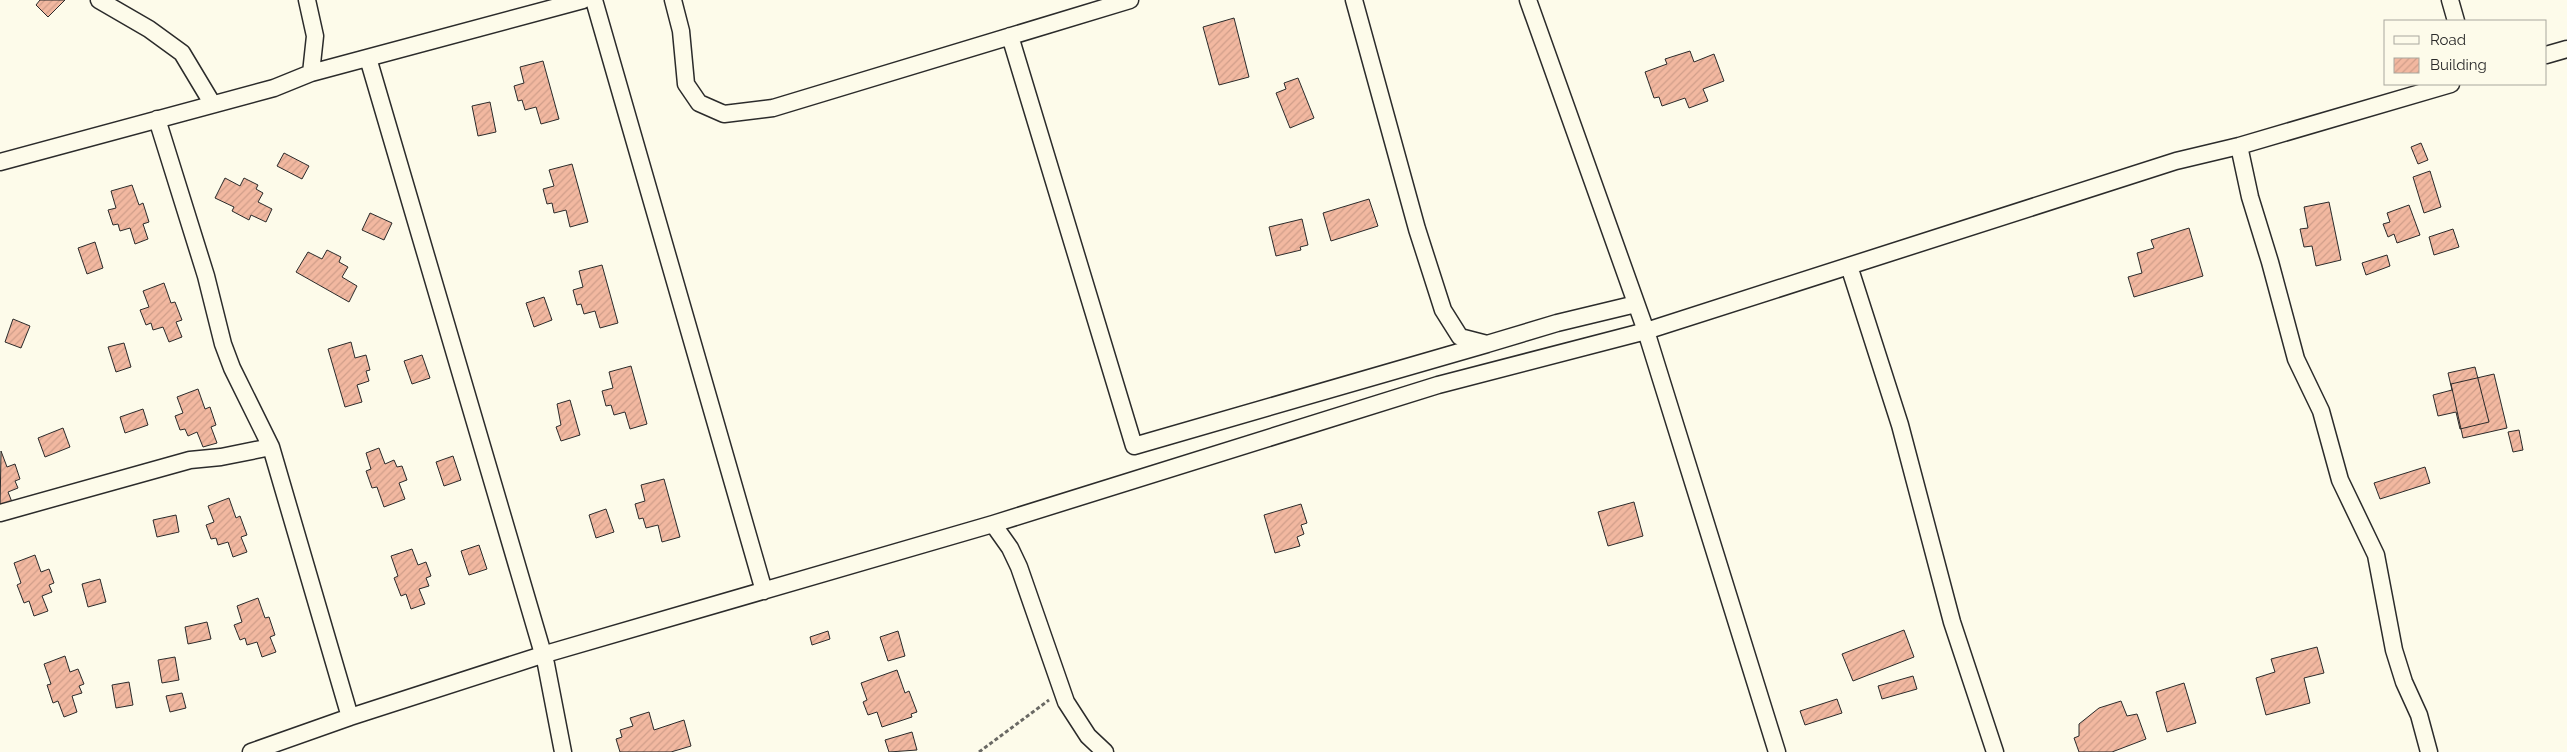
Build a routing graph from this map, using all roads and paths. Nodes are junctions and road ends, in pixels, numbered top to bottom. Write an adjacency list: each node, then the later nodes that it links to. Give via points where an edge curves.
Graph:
1 (99, 0): 17 (street, via 182,53)
2 (307, 0): 15 (street, via 314,36)
3 (583, 0): 14 (street)
4 (594, 0): 28 (street)
5 (673, 0): 11 (street, via 686,84 699,103 724,114 773,108)
6 (1130, 0): 11 (street)
7 (1354, 0): 24 (street, via 1417,230 1443,310 1460,337)
8 (1528, 0): 22 (street)
9 (2450, 0): 10 (street)
10 (2456, 20)
11 (1010, 36): 24 (street, via 1134,446)
12 (2567, 49): 13 (street)
13 (2547, 55)
14 (368, 58): 15 (street); 29 (street)
15 (311, 73): 17 (street, via 274,88)
16 (2448, 85): 19 (street)
17 (212, 103): 18 (street)
18 (157, 119): 20 (street); 25 (street, via 206,276 223,344)
19 (2239, 146): 21 (street, via 2176,161); 38 (street, via 2250,197 2296,359 2321,411 2340,480 2376,555 2394,650 2419,715)
20 (0, 162)
21 (1849, 266): 23 (street); 37 (street, via 1900,425 1952,622)
22 (1636, 304): 23 (street); 24 (street)
23 (1646, 331): 27 (street, via 1438,385); 36 (street)
24 (1487, 344)
25 (271, 446): 26 (street, via 190,460); 31 (street)
26 (0, 513)
27 (993, 524): 28 (street); 30 (street, via 1019,567)
28 (764, 591): 29 (street)
29 (542, 655): 31 (street); 33 (street)
30 (1061, 688): 34 (path, via 1043,706); 35 (street, via 1079,724)
31 (350, 717): 32 (street)
32 (252, 752)
33 (563, 752)
34 (979, 752)
35 (1105, 752)
36 (1777, 752)
37 (1994, 752)
38 (2429, 752)

